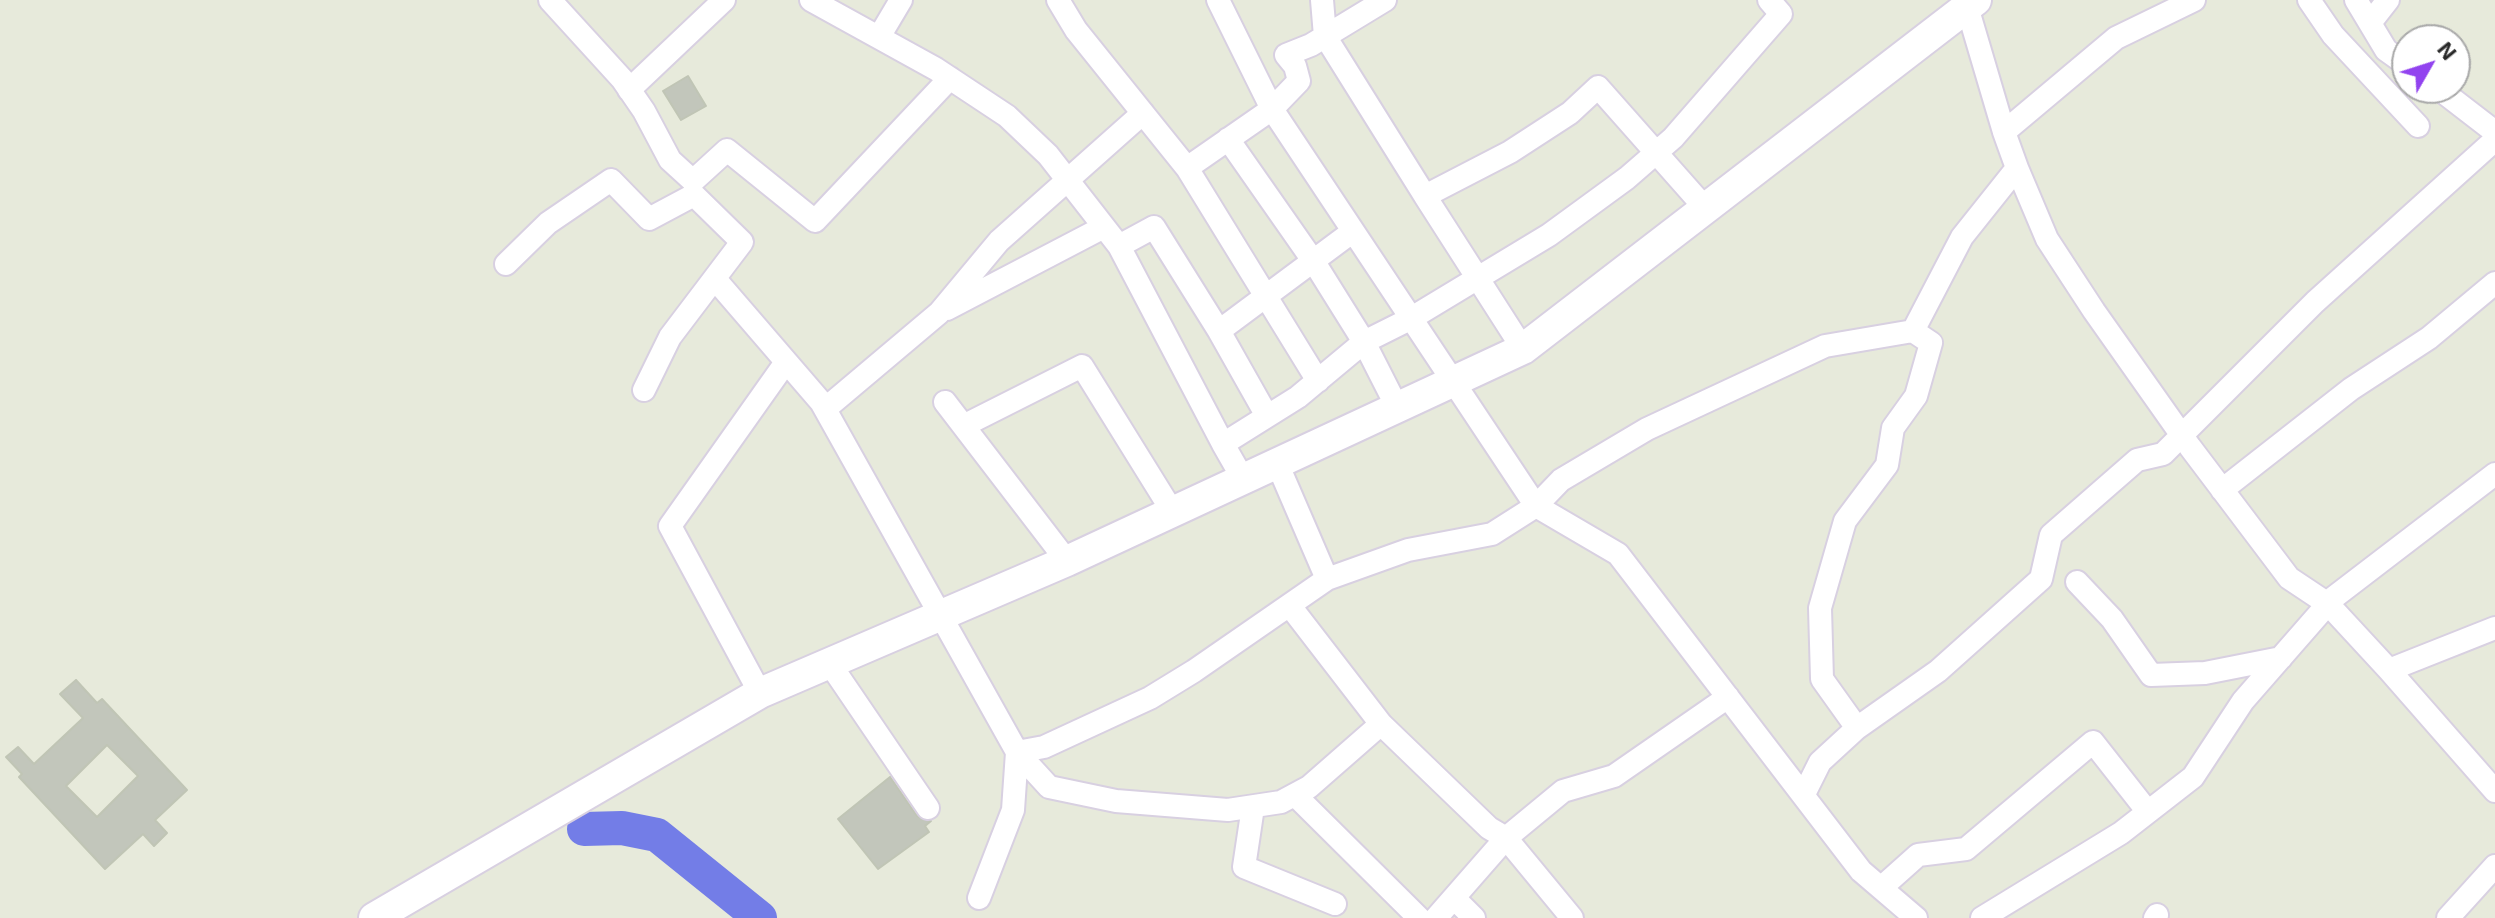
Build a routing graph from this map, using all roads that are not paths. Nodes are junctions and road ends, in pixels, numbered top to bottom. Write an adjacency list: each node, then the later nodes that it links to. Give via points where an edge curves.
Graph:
1 (550, 0): 20 (street)
2 (724, 0): 20 (street)
3 (811, 0): 17 (street)
4 (901, 0): 17 (street)
5 (1058, 0): 23 (street)
6 (1218, 0): 22 (street)
7 (1322, 0): 16 (street)
8 (1385, 0): 16 (street)
9 (1769, 0): 29 (street, via 1781,14)
10 (2194, 0): 25 (street, via 2116,38)
11 (2309, 0): 24 (street, via 2333,35)
12 (2356, 0): 15 (street)
13 (2388, 0): 15 (street)
14 (1970, 3): 25 (street); 34 (street)
15 (2370, 23): 18 (street)
16 (1325, 36): 22 (street, via 1286,55 1299,81); 33 (street)
17 (879, 37): 19 (street)
18 (2391, 54)
19 (950, 78): 20 (street, via 815,221 727,150 693,181 670,160); 32 (street, via 1007,116)
20 (629, 90)
21 (2459, 104): 26 (street)
22 (1272, 109): 27 (street); 36 (street)
23 (1143, 113): 30 (street); 32 (street)
24 (2418, 126)
25 (2004, 132): 31 (street)
26 (2495, 132)
27 (1228, 139): 30 (street); 38 (street)
28 (2495, 140): 59 (street, via 2315,302)
29 (1656, 153): 33 (street, via 1598,87 1570,113 1510,152); 34 (street); 40 (street, via 1549,235)
30 (1187, 168): 43 (street)
31 (2017, 168): 47 (street, via 1962,237); 59 (street, via 2047,239)
32 (1067, 179): 35 (street); 44 (street, via 999,241)
33 (1425, 196): 40 (street)
34 (1706, 209): 49 (street)
35 (1102, 228): 37 (street); 44 (street)
36 (1352, 232): 38 (street); 45 (street)
37 (1119, 246): 46 (street, via 1154,227); 60 (street)
38 (1314, 262): 43 (street); 48 (street)
39 (506, 264): 41 (street, via 548,223 611,180 649,219 694,195 742,242)
40 (1477, 277): 45 (street); 49 (street)
41 (715, 279): 50 (street); 53 (street, via 670,337)
42 (2495, 283): 64 (street)
43 (1264, 297): 46 (street); 51 (street)
44 (939, 313): 56 (street)
45 (1410, 319): 48 (street); 52 (street)
46 (1219, 331): 57 (street)
47 (1913, 331): 65 (street, via 1825,346 1647,429 1561,480); 80 (street, via 1931,343 1916,396 1893,428 1887,465 1845,521 1820,608 1822,679)
48 (1364, 342): 51 (street); 55 (street)
49 (1523, 349): 52 (street)
50 (786, 362): 56 (street); 77 (street, via 670,526)
51 (1318, 381): 57 (street)
52 (1451, 382): 55 (street); 65 (street)
53 (644, 390)
54 (945, 402): 58 (street)
55 (1397, 407): 61 (street)
56 (825, 409): 72 (street)
57 (1267, 416): 60 (street)
58 (965, 425): 66 (street, via 1082,366); 67 (street)
59 (2181, 434): 64 (street); 80 (street, via 2163,454 2137,460 2051,535 2041,579 1938,671)
60 (1223, 444): 63 (street)
61 (1277, 463): 63 (street); 68 (street)
62 (2495, 474): 70 (street)
63 (1243, 479): 66 (street)
64 (2222, 490): 70 (street, via 2289,578)
65 (1536, 506): 68 (street, via 1492,534 1408,550); 78 (street, via 1618,554)
66 (1172, 511): 67 (street)
67 (1067, 561): 72 (street)
68 (1327, 579): 71 (street)
69 (2077, 582): 74 (street, via 2112,619 2151,675 2205,673)
70 (2328, 604): 74 (street); 76 (street)
71 (1290, 606): 79 (street); 81 (street, via 1150,698 1044,747)
72 (938, 617): 75 (street); 81 (street)
73 (2495, 628): 76 (street)
74 (2281, 658): 87 (street, via 2243,701 2193,777)
75 (830, 664): 77 (street); 86 (street)
76 (2389, 670): 82 (street)
77 (760, 693): 94 (street)
78 (1728, 697): 83 (street); 88 (street, via 1614,776 1563,791)
79 (1381, 724): 84 (street); 88 (street, via 1489,828)
80 (1857, 728): 83 (street, via 1820,762)
81 (1017, 752): 85 (street, via 1049,787 1116,801 1228,810); 91 (street, via 1013,810)
82 (2495, 791)
83 (1804, 794): 90 (street, via 1861,871)
84 (1295, 795): 85 (street); 95 (street)
85 (1253, 807): 93 (street, via 1244,867)
86 (928, 808)
87 (2148, 812): 90 (street, via 2093,742 1966,849 1918,855); 100 (street)
88 (1506, 838): 92 (street); 98 (street)
89 (2495, 866): 101 (street)
90 (1881, 888): 99 (street)
91 (979, 898)
92 (1454, 898): 96 (street); 97 (street)
93 (1335, 904)
94 (374, 918)
95 (1419, 918)
96 (1436, 918)
97 (1474, 918)
98 (1572, 918)
99 (1916, 918)
100 (1982, 918)
101 (2448, 918)

